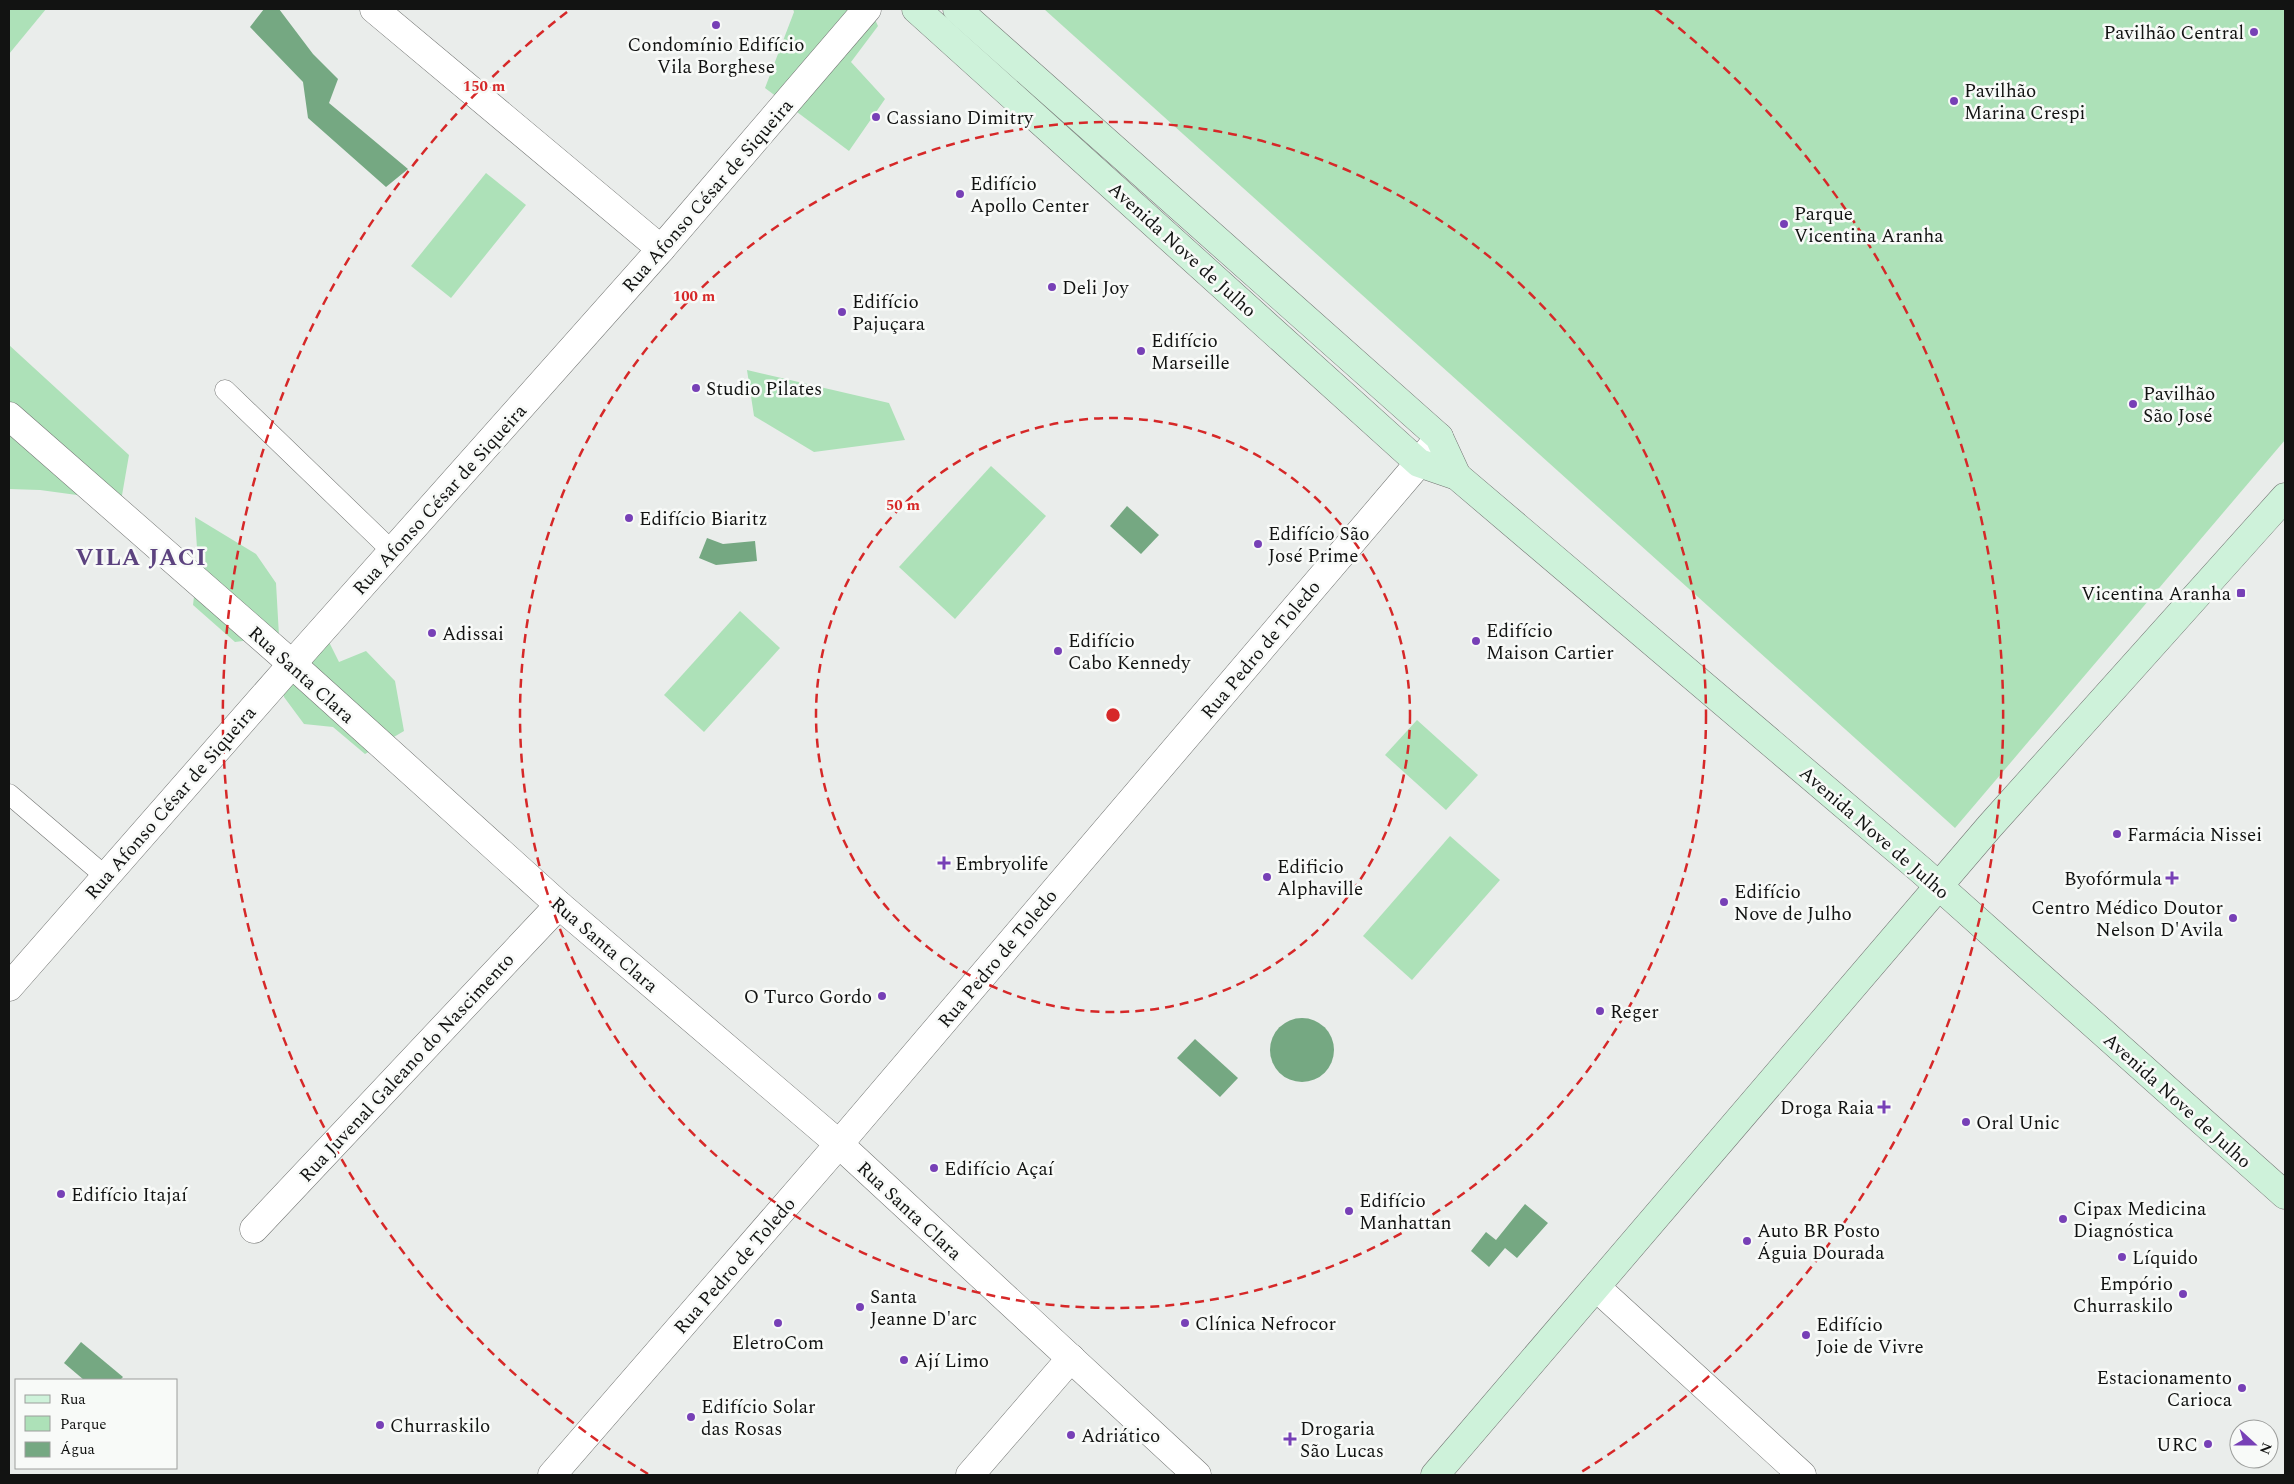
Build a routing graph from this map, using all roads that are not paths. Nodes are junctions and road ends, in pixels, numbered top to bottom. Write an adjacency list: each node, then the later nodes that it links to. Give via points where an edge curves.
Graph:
1 (374, 9): 5 (street)
2 (867, 9): 5 (street, Rua Afonso César de Siqueira)
3 (916, 9): 9 (main road, Avenida Nove de Julho)
4 (957, 9): 8 (main road, Avenida Nove de Julho)
5 (661, 249): 12 (street, Rua Afonso César de Siqueira)
6 (225, 390): 12 (lane)
7 (9, 416): 13 (street, Rua Santa Clara)
8 (1439, 437): 9 (street, Rua Pedro de Toledo); 10 (main road, Avenida Nove de Julho)
9 (1419, 463): 10 (main road, Avenida Nove de Julho); 19 (street, Rua Pedro de Toledo)
10 (1457, 476): 16 (main road, Avenida Nove de Julho)
11 (2285, 497): 16 (main road)
12 (392, 551): 13 (street, Rua Afonso César de Siqueira)
13 (292, 664): 15 (street, Rua Afonso César de Siqueira); 17 (street, Rua Santa Clara)
14 (9, 794): 15 (lane)
15 (105, 876): 18 (street, Rua Afonso César de Siqueira)
16 (1939, 886): 20 (main road, Avenida Nove de Julho); 22 (main road)
17 (559, 905): 19 (street, Rua Santa Clara); 21 (street, Rua Juvenal Galeano do Nascimento)
18 (9, 987)
19 (839, 1144): 23 (street, Rua Santa Clara); 24 (street, Rua Pedro de Toledo)
20 (2285, 1195)
21 (254, 1229)
22 (1597, 1288): 27 (main road); 28 (street)
23 (1071, 1358): 25 (street); 26 (street, Rua Santa Clara)
24 (552, 1475)
25 (970, 1475)
26 (1197, 1475)
27 (1435, 1475)
28 (1802, 1475)

